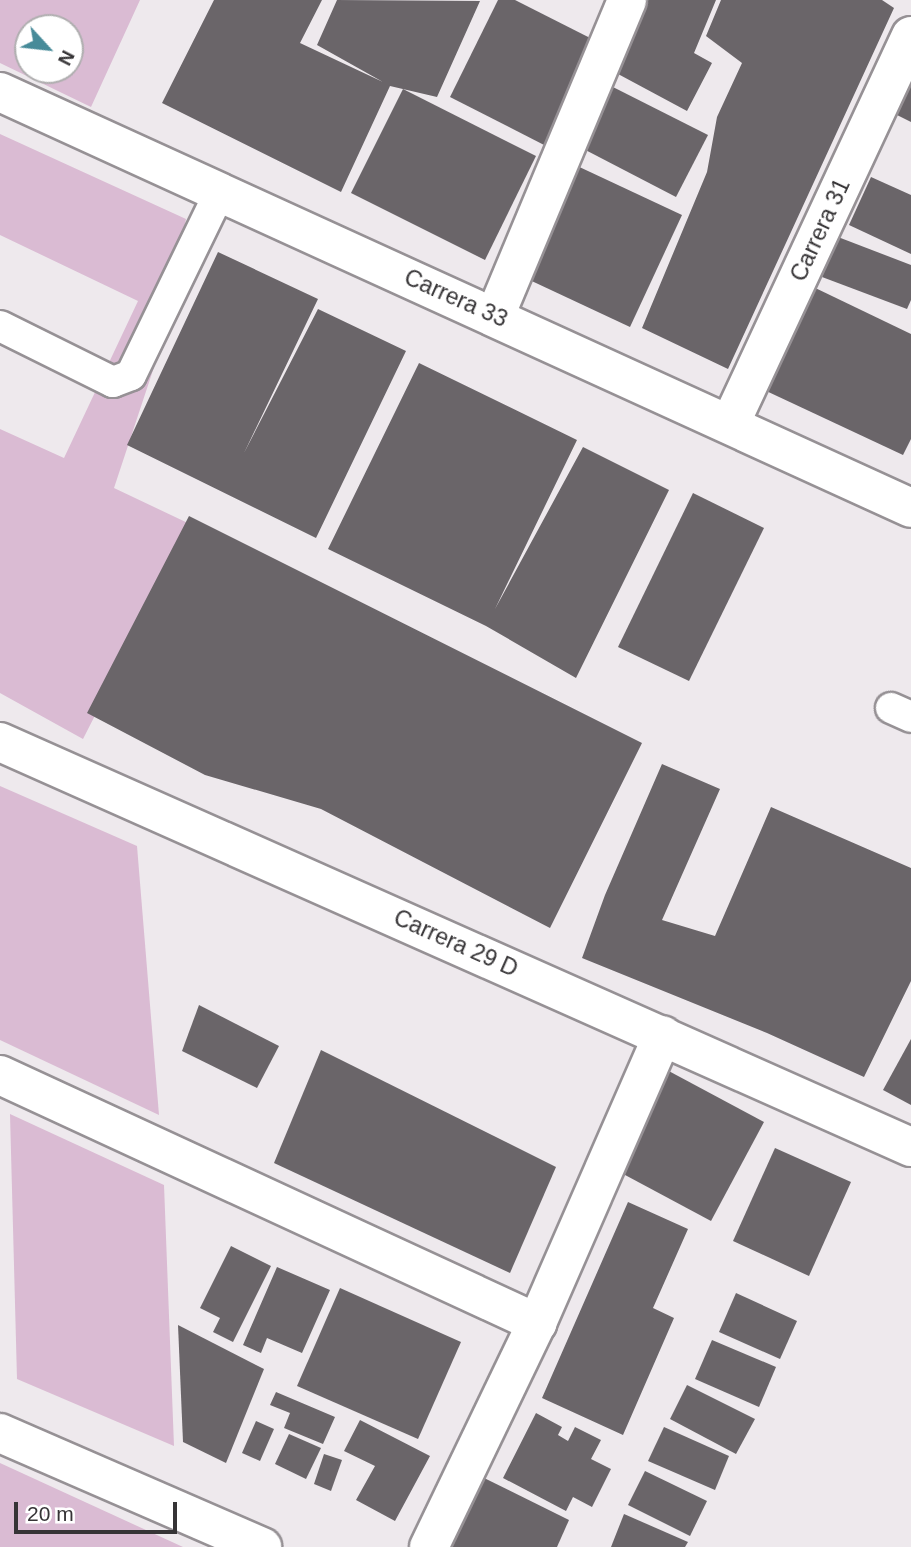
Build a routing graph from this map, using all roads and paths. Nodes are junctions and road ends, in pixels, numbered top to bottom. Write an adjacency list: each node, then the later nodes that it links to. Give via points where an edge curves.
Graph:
1 (627, 0): 5 (street)
2 (911, 36): 7 (street, Carrera 31)
3 (0, 92): 4 (street, Carrera 33)
4 (220, 192): 5 (street, Carrera 33); 6 (lane, via 131,375 113,382)
5 (495, 316): 7 (street, Carrera 33)
6 (0, 326)
7 (730, 424): 8 (street, Carrera 33)
8 (911, 508)
9 (0, 742): 10 (street, Carrera 29 D)
10 (663, 1035): 12 (street, Carrera 29 D); 13 (street)
11 (0, 1074): 13 (street)
12 (911, 1147)
13 (537, 1323): 16 (street)
14 (0, 1433): 15 (street)
15 (262, 1547)
16 (429, 1547)

